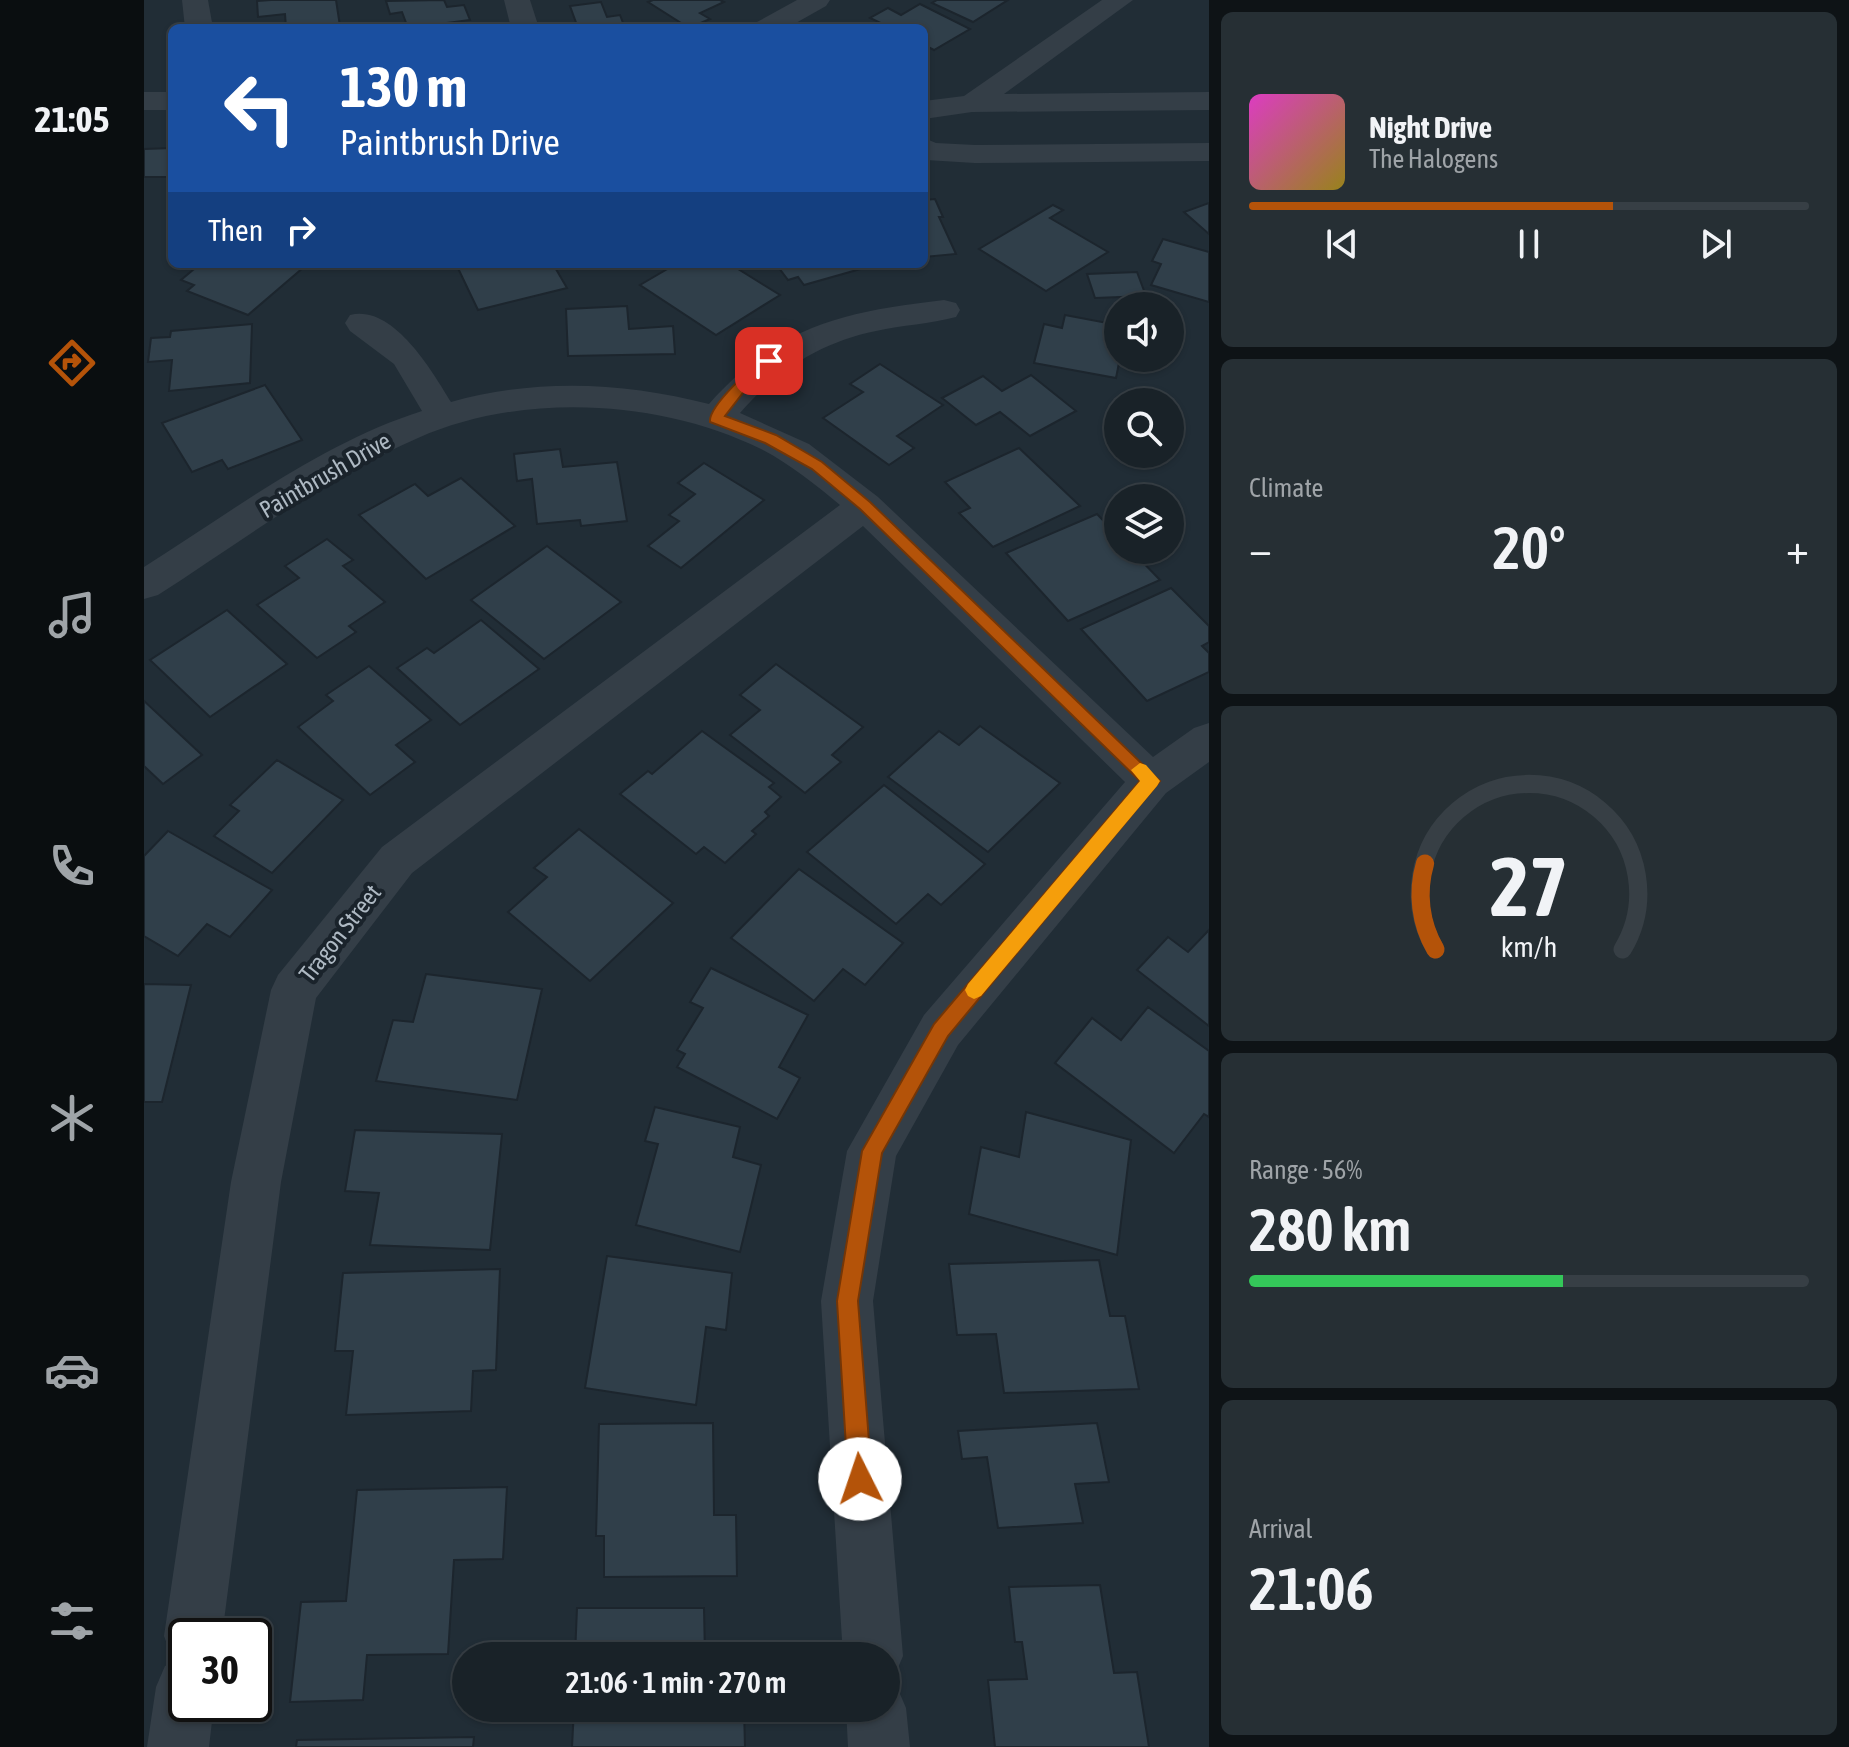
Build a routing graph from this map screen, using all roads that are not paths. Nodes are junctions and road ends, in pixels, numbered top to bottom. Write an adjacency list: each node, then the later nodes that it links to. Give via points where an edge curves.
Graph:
1 (195, 0): 5 (street)
2 (517, 0): 6 (street)
3 (817, 0): 7 (street)
4 (1120, 0): 11 (street)
5 (198, 24)
6 (524, 24)
7 (774, 24)
8 (144, 101): 9 (street)
9 (168, 101)
10 (1209, 101): 11 (street)
11 (972, 103): 12 (street)
12 (928, 109)
13 (928, 151): 14 (street)
14 (1209, 152)
15 (944, 310): 18 (street, via 845,326 808,340 769,361)
16 (362, 323): 17 (street, via 406,357)
17 (443, 417): 18 (street, Paintbrush Drive, via 502,403 562,397 672,406); 20 (street, Paintbrush Drive, via 362,449)
18 (716, 418): 19 (street, Paintbrush Drive, via 771,439 817,465)
19 (865, 506): 22 (street, Paintbrush Drive); 23 (street, Tragon Street, via 397,860 294,990 256,1182)
20 (144, 585)
21 (1209, 740): 22 (street)
22 (1151, 781): 24 (street, via 941,1030 872,1151 847,1301)
23 (195, 1618)
24 (872, 1642)
25 (181, 1722): 27 (street)
26 (877, 1722): 28 (street)
27 (178, 1747)
28 (879, 1747)

